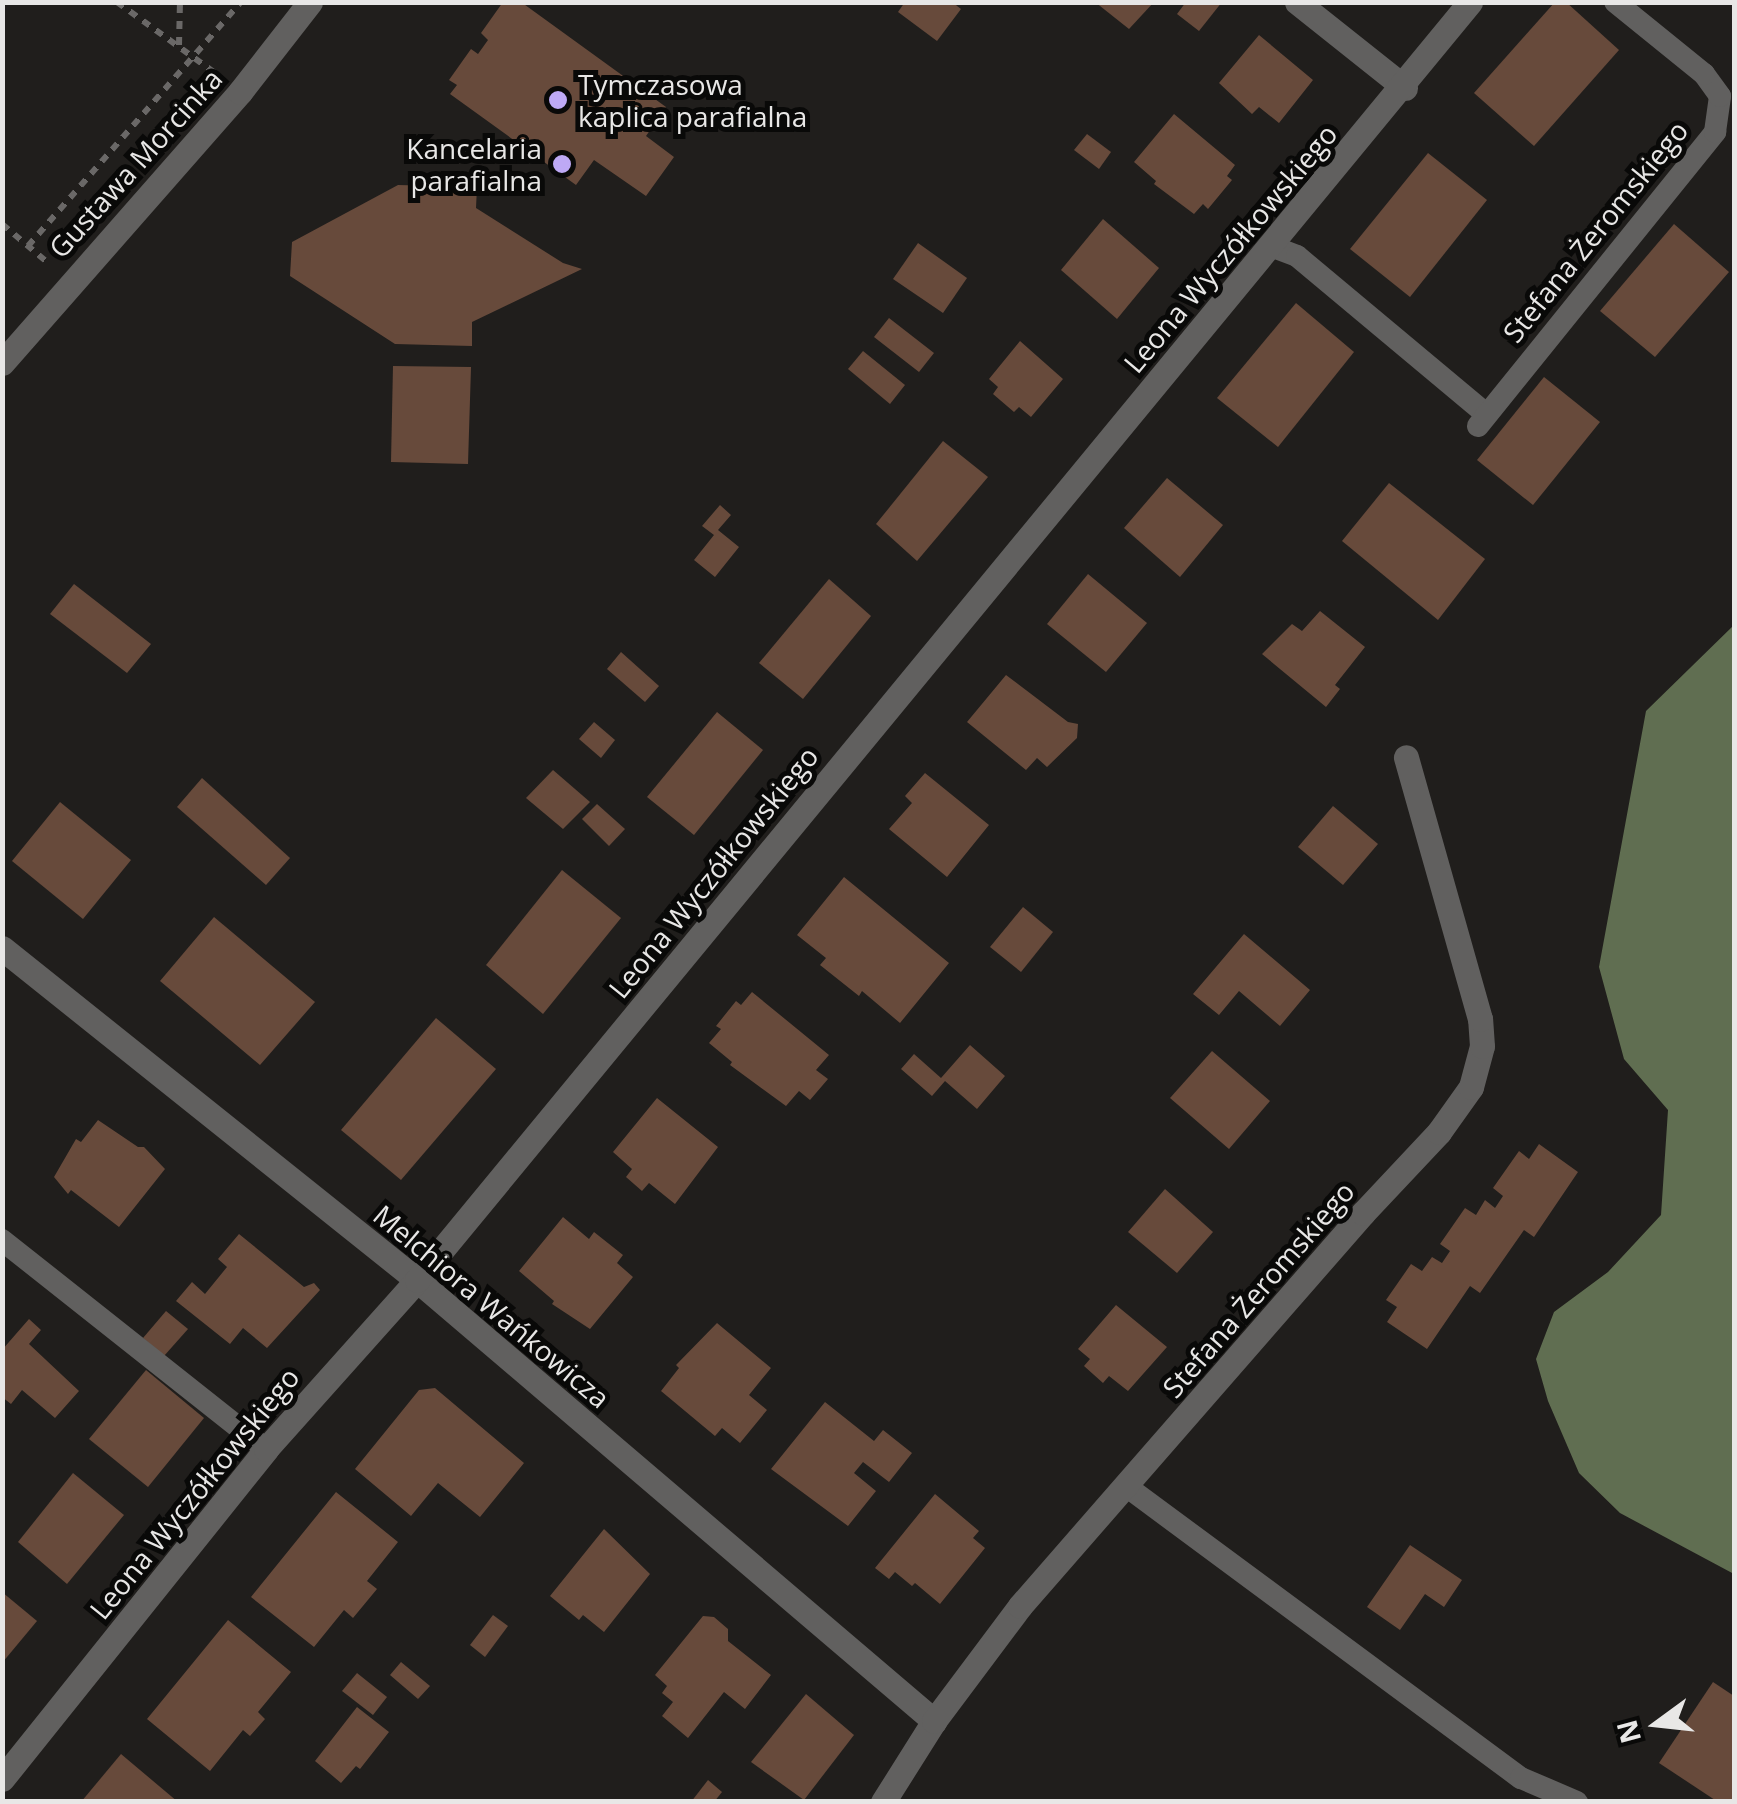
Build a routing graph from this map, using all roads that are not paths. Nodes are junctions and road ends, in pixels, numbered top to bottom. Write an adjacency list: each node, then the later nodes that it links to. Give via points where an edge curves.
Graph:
1 (310, 2): 7 (street, Gustawa Morcinka, via 240,92)
2 (1297, 2): 5 (street)
3 (1470, 2): 5 (street, Leona Wyczółkowskiego)
4 (1615, 2): 6 (lane, Stefana Żeromskiego, via 1704,74 1720,96 1716,132 1482,420 1297,256)
5 (1405, 88): 6 (street, Leona Wyczółkowskiego)
6 (1271, 246): 11 (street, Leona Wyczółkowskiego)
7 (2, 362)
8 (1406, 757): 13 (street, Stefana Żeromskiego, via 1480,1019 1482,1046 1472,1087)
9 (2, 948): 11 (street, Melchiora Wańkowicza)
10 (2, 1240): 12 (lane)
11 (417, 1280): 12 (street, Leona Wyczółkowskiego); 14 (street, Melchiora Wańkowicza)
12 (266, 1448): 15 (street, Leona Wyczółkowskiego)
13 (1126, 1486): 14 (street, Stefana Żeromskiego, via 1020,1606); 17 (lane, via 1522,1778)
14 (934, 1720): 16 (street, Stefana Żeromskiego)
15 (2, 1778)
16 (884, 1802)
17 (1578, 1802)

